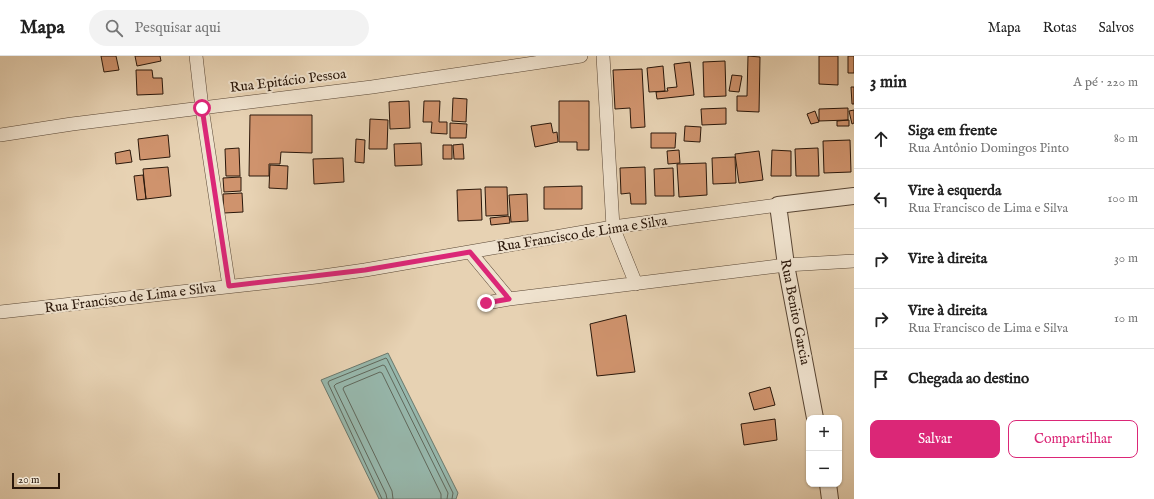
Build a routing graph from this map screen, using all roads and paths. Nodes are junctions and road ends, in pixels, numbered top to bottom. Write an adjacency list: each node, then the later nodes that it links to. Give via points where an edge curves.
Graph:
1 (196, 56): 4 (street)
2 (581, 56): 4 (street, Rua Epitácio Pessoa, via 372,87)
3 (603, 56): 8 (street)
4 (202, 108): 5 (street, Rua Epitácio Pessoa); 13 (street)
5 (0, 135)
6 (854, 196): 7 (street, Rua Francisco de Lima e Silva)
7 (778, 205): 8 (street, Rua Francisco de Lima e Silva); 11 (street, Rua Benito Garcia)
8 (613, 227): 9 (street, Rua Francisco de Lima e Silva); 12 (street)
9 (470, 252): 13 (street, Rua Francisco de Lima e Silva, via 358,271); 14 (street)
10 (854, 261): 11 (street)
11 (786, 264): 12 (street); 17 (street, Rua Benito Garcia)
12 (636, 284): 14 (street)
13 (229, 286): 16 (street, Rua Francisco de Lima e Silva)
14 (509, 299): 15 (street)
15 (486, 303)
16 (0, 312)
17 (815, 415)
18 (828, 487): 19 (street)
19 (830, 499)

